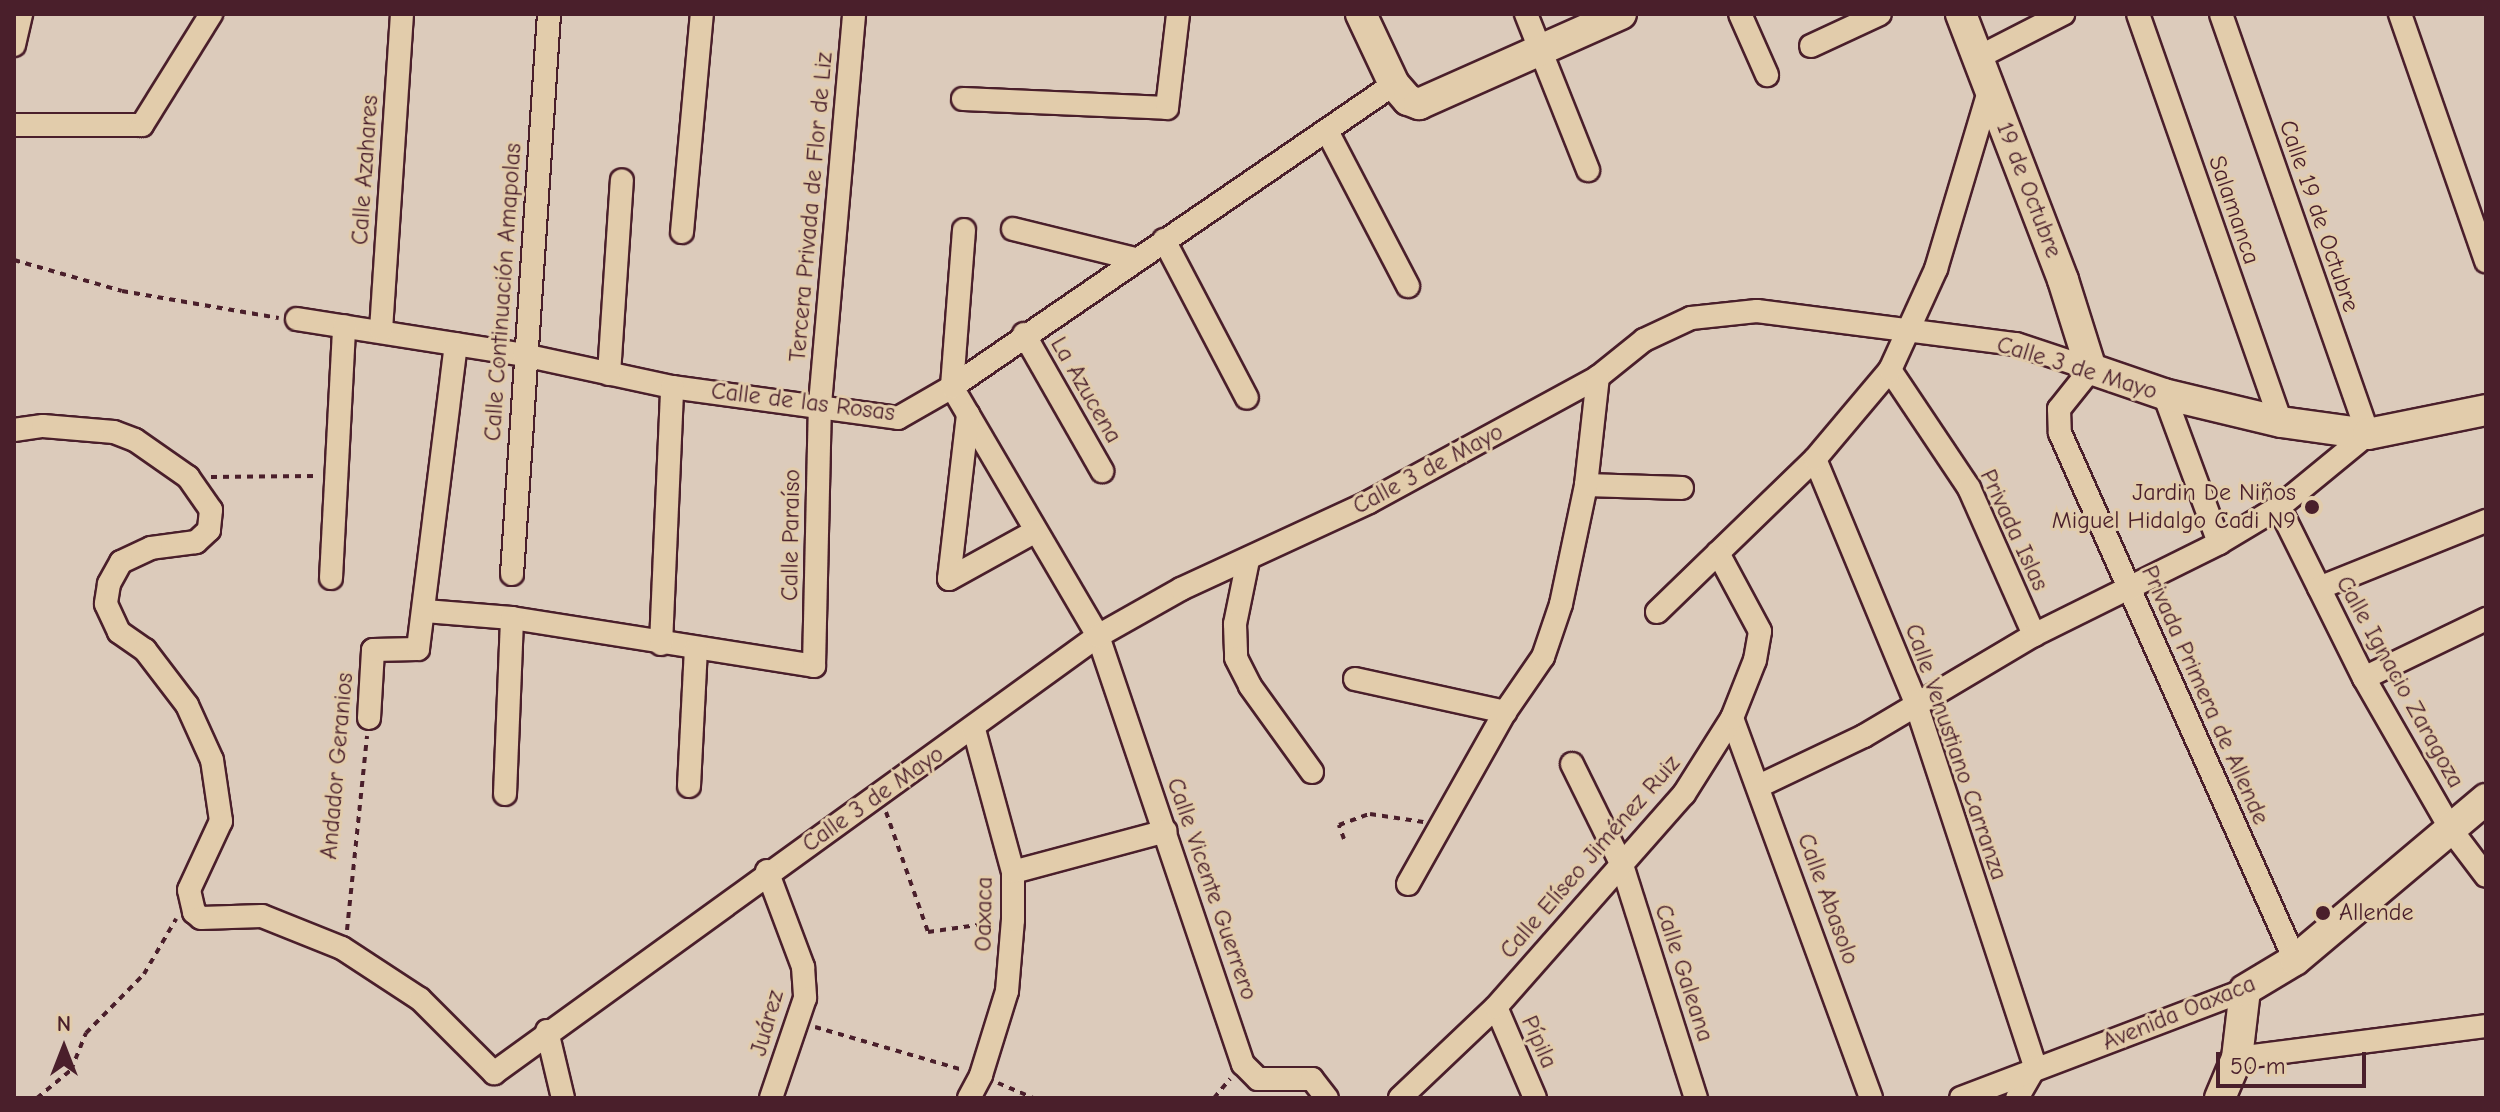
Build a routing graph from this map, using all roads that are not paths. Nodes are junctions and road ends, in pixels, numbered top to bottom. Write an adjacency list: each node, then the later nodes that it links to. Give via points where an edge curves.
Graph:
1 (21, 14): 18 (street)
2 (211, 14): 26 (street, via 142,125)
3 (402, 14): 39 (street, Calle Azahares)
4 (549, 14): 43 (street, Calle Continuación Amapolas)
5 (702, 14): 32 (street)
6 (854, 14): 52 (street, Tercera Privada de Flor de Liz)
7 (1178, 14): 25 (street, via 1167,108)
8 (1361, 14): 23 (street)
9 (1526, 14): 20 (street)
10 (1621, 14): 20 (street)
11 (1740, 14): 22 (street)
12 (1880, 14): 19 (street)
13 (1961, 14): 21 (street, 19 de Octubre)
14 (2063, 14): 21 (street)
15 (2138, 14): 55 (street, Salamanca)
16 (2221, 14): 57 (street, Calle 19 de Octubre)
17 (2400, 14): 35 (street)
18 (14, 45)
19 (1811, 46)
20 (1541, 50): 23 (street, via 1419,104); 28 (street)
21 (1977, 58): 24 (street, 19 de Octubre)
22 (1767, 75)
23 (1394, 84): 27 (street, Calle de las Rosas)
24 (1990, 88): 40 (street, via 1936,269); 44 (street, 19 de Octubre)
25 (963, 99)
26 (14, 125)
27 (1327, 131): 33 (street, Calle de las Rosas); 36 (street)
28 (1588, 170)
29 (622, 180): 46 (street)
30 (1013, 229): 34 (street)
31 (964, 230): 49 (street)
32 (682, 232)
33 (1164, 240): 34 (street, Calle de las Rosas); 51 (street)
34 (1135, 259): 41 (street, Calle de las Rosas)
35 (2486, 261)
36 (1408, 286)
37 (297, 319): 38 (street, Calle de las Rosas)
38 (344, 326): 39 (street, Calle de las Rosas); 69 (street)
39 (381, 330): 42 (street, Calle de las Rosas)
40 (1910, 330): 44 (street, Calle 3 de Mayo, via 2016,344); 45 (street); 47 (street, Calle 3 de Mayo, via 1757,311 1691,318 1644,340)
41 (1024, 334): 49 (street, Calle de las Rosas); 59 (street, La Azucena)
42 (456, 344): 43 (street, Calle de las Rosas); 72 (street, Andador Geranios)
43 (524, 355): 46 (street, Calle de las Rosas); 68 (street, Calle Continuación Amapolas)
44 (2091, 369): 50 (street, Calle 3 de Mayo); 70 (street, Privada Primera de Allende, via 2067,396 2057,419)
45 (1890, 370): 58 (street); 76 (street, Privada Islas, via 1969,488)
46 (609, 374): 48 (street, Calle de las Rosas)
47 (1598, 377): 60 (street); 67 (street, Calle 3 de Mayo, via 1369,502)
48 (672, 387): 52 (street, Calle de las Rosas); 78 (street)
49 (952, 387): 52 (street, Calle de las Rosas, via 898,418); 54 (street, Calle Vicente Guerrero)
50 (2164, 394): 55 (street, Calle 3 de Mayo); 65 (street)
51 (1247, 398)
52 (820, 404): 79 (street, Calle Paraíso, via 814,666)
53 (2486, 410): 57 (street, Calle 3 de Mayo)
54 (968, 414): 64 (street, Calle Vicente Guerrero); 64 (street, via 949,579)
55 (2281, 422): 57 (street, Calle 3 de Mayo)
56 (14, 430): 104 (street, Calle 3 de Mayo, via 43,426 114,432 165,457 188,477 211,510 209,530 196,542 151,548 121,562 106,604 119,632 145,650 187,705 212,760 221,821 189,890 189,905 201,918 262,916 342,948 420,999 494,1073)
57 (2368, 434): 62 (street)
58 (1815, 459): 66 (street); 82 (street, Calle Venustiano Carranza)
59 (1102, 471)
60 (1586, 485): 61 (street); 83 (street, via 1548,644)
61 (1682, 488)
62 (2279, 507): 65 (street); 71 (street, Calle Ignacio Zaragoza)
63 (2486, 521): 71 (street)
64 (1036, 531): 77 (street, Calle Vicente Guerrero)
65 (2219, 543): 70 (street)
66 (1718, 553): 73 (street); 85 (street, Calle Elíseo Jiménez Ruiz, via 1760,631 1755,660)
67 (1248, 560): 77 (street, Calle 3 de Mayo); 88 (street, via 1235,624 1236,658)
68 (512, 574)
69 (331, 578)
70 (2130, 588): 76 (street); 100 (street, Privada Primera de Allende)
71 (2319, 588): 80 (street, Calle Ignacio Zaragoza)
72 (425, 611): 74 (street); 84 (street, Andador Geranios, via 418,649 373,650)
73 (1657, 612)
74 (512, 618): 78 (street); 91 (street)
75 (2486, 619): 80 (street)
76 (2034, 635): 82 (street)
77 (1098, 636): 86 (street, Calle 3 de Mayo); 93 (street, Calle Vicente Guerrero)
78 (661, 644): 79 (street)
79 (696, 649): 89 (street)
80 (2364, 678): 94 (street, Calle Ignacio Zaragoza)
81 (1355, 679): 83 (street)
82 (1915, 701): 90 (street, via 1864,736); 106 (street, Calle Venustiano Carranza)
83 (1505, 712): 99 (street)
84 (369, 718)
85 (1732, 718): 90 (street, Calle Abasolo); 95 (street, Calle Elíseo Jiménez Ruiz, via 1684,794)
86 (974, 729): 96 (street, Calle 3 de Mayo, via 880,799); 97 (street, Oaxaca)
87 (1572, 764): 95 (street, Calle Galeana)
88 (1312, 772)
89 (689, 786)
90 (1759, 786): 114 (street, Calle Abasolo)
91 (505, 794)
92 (2486, 799): 94 (street, Avenida Oaxaca)
93 (1166, 831): 97 (street); 110 (street, Calle Vicente Guerrero, via 1243,1064 1258,1079 1312,1079)
94 (2452, 831): 98 (street, Calle Ignacio Zaragoza); 100 (street, Avenida Oaxaca)
95 (1622, 865): 102 (street, Calle Elíseo Jiménez Ruiz); 113 (street, Calle Galeana)
96 (767, 871): 104 (street, Calle 3 de Mayo); 108 (street, Juárez, via 803,967 805,998)
97 (1013, 872): 109 (street, Oaxaca, via 1007,991)
98 (2486, 876)
99 (1408, 884)
100 (2295, 960): 101 (street, Avenida Oaxaca)
101 (2245, 990): 105 (street); 106 (street, Avenida Oaxaca)
102 (1496, 1007): 111 (street, Calle Elíseo Jiménez Ruiz); 112 (street, Pípila)
103 (2486, 1026): 105 (street)
104 (547, 1031): 107 (street)
105 (2237, 1058): 117 (street)
106 (2035, 1067): 115 (street, Avenida Oaxaca); 116 (street)
107 (563, 1098)
108 (771, 1098)
109 (969, 1098)
110 (1327, 1098)
111 (1400, 1098)
112 (1535, 1098)
113 (1696, 1098)
114 (1871, 1098)
115 (1961, 1098)
116 (2017, 1098)
117 (2220, 1098)

